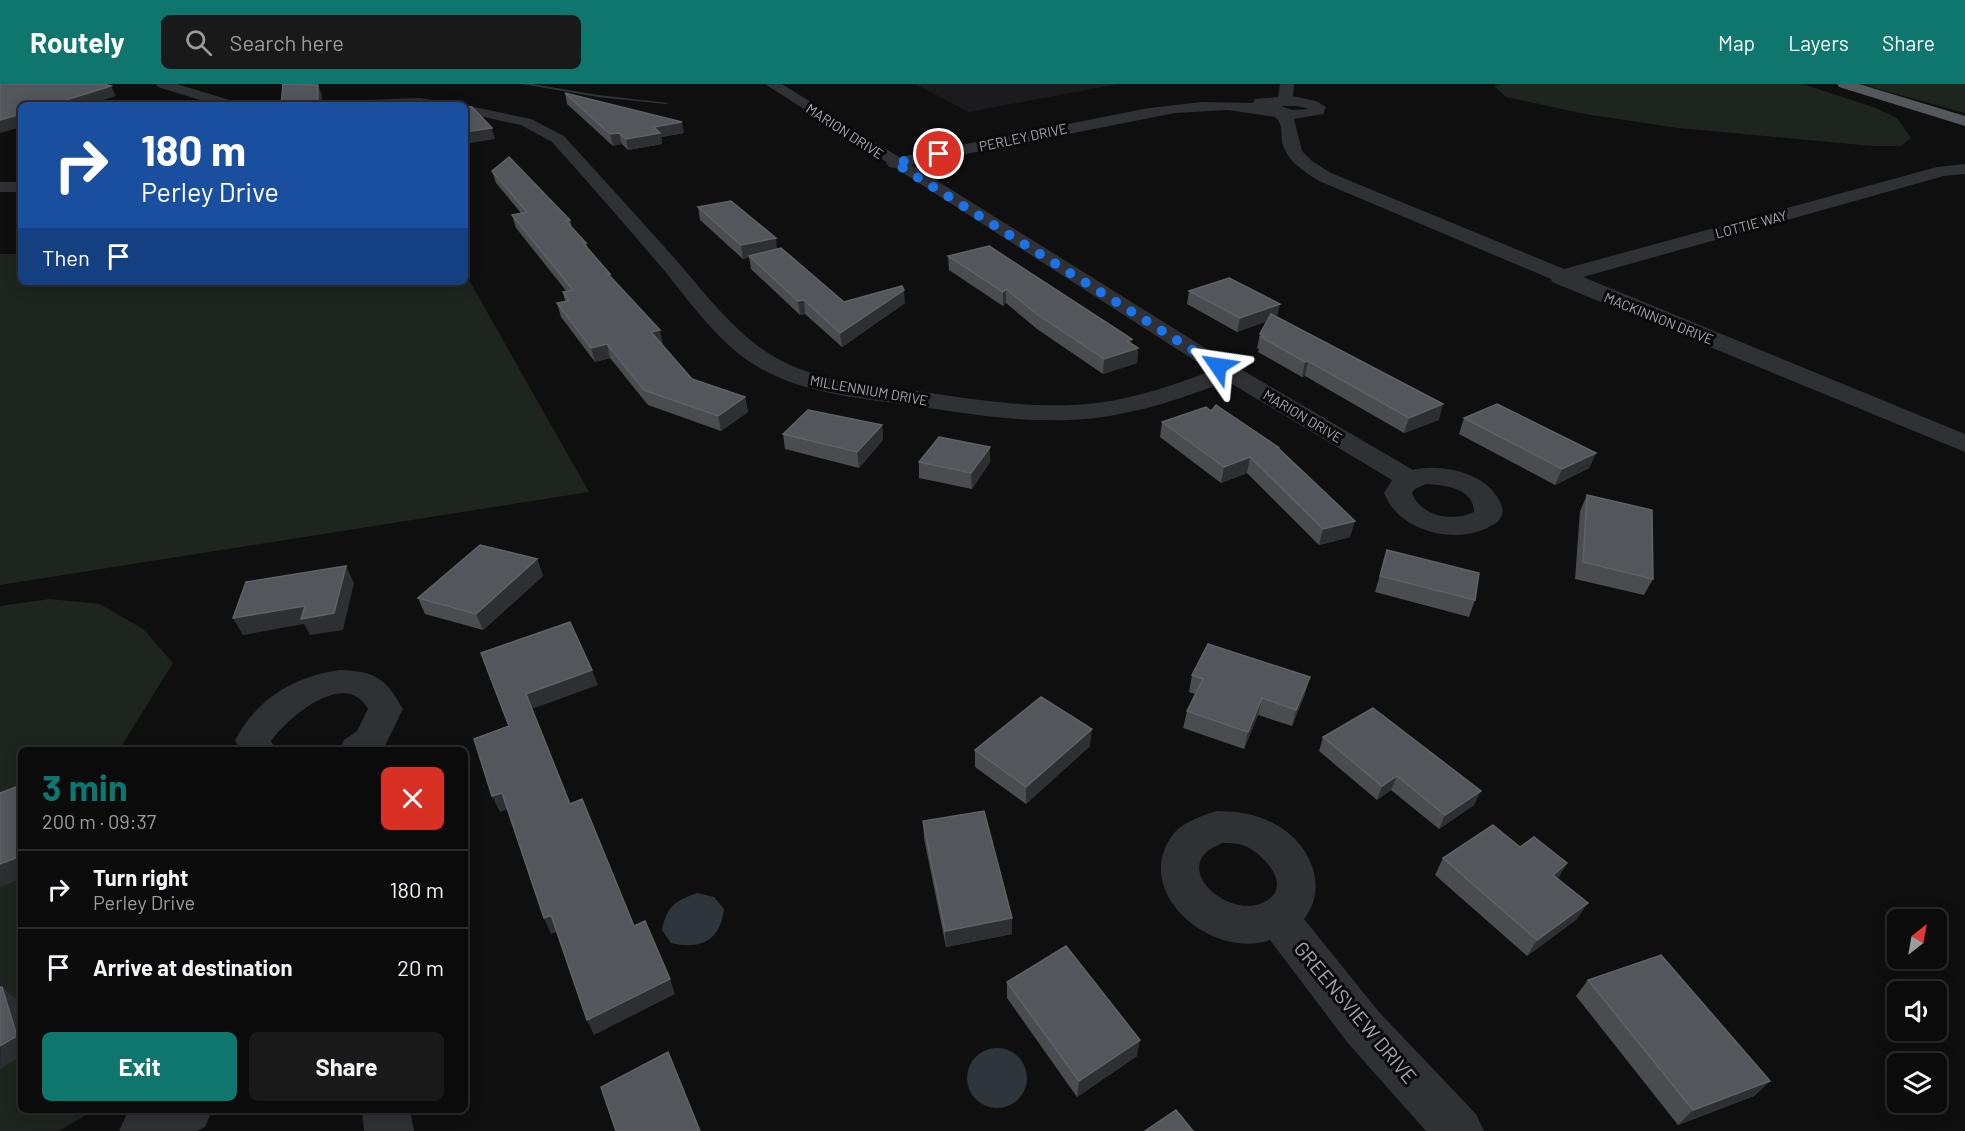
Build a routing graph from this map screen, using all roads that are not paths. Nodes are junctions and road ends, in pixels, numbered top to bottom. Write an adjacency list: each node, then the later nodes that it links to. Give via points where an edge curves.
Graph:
1 (163, 84): 7 (street)
2 (772, 84): 14 (street, MARION DRIVE)
3 (1287, 84): 8 (street)
4 (1844, 84): 12 (highway)
5 (1867, 84): 9 (highway)
6 (1305, 87): 11 (street, MACKINNON DRIVE)
7 (221, 102)
8 (1280, 107): 11 (street, PERLEY DRIVE); 14 (street, PERLEY DRIVE, via 1204,106 1116,118); 19 (street, MACKINNON DRIVE, via 1289,124 1293,150 1306,166)
9 (1965, 108)
10 (468, 110): 21 (street, MILLENNIUM DRIVE, via 552,134 722,324 757,355 792,375 905,397 1054,413 1098,410 1171,395)
11 (1313, 122): 19 (street, MACKINNON DRIVE, via 1311,151 1316,160)
12 (1965, 122)
13 (1965, 155): 16 (street, LOTTIE WAY)
14 (895, 163): 21 (street, MARION DRIVE)
15 (1965, 169): 16 (street, LOTTIE WAY)
16 (1943, 171): 20 (street, LOTTIE WAY)
17 (0, 187): 18 (street)
18 (18, 187)
19 (1354, 189): 20 (street, MACKINNON DRIVE)
20 (1560, 277): 22 (street, MACKINNON DRIVE)
21 (1228, 372): 23 (street, MARION DRIVE)
22 (1965, 444)
23 (1408, 479)
24 (257, 747): 25 (street, via 254,740 265,722 285,703 328,684 356,681 375,691 386,709 370,740)
25 (361, 747)
26 (1278, 918): 31 (street, GREENSVIEW DRIVE, via 1363,1027)
27 (182, 1113): 29 (street)
28 (386, 1113): 30 (street)
29 (144, 1131)
30 (389, 1131)
31 (1460, 1131)

